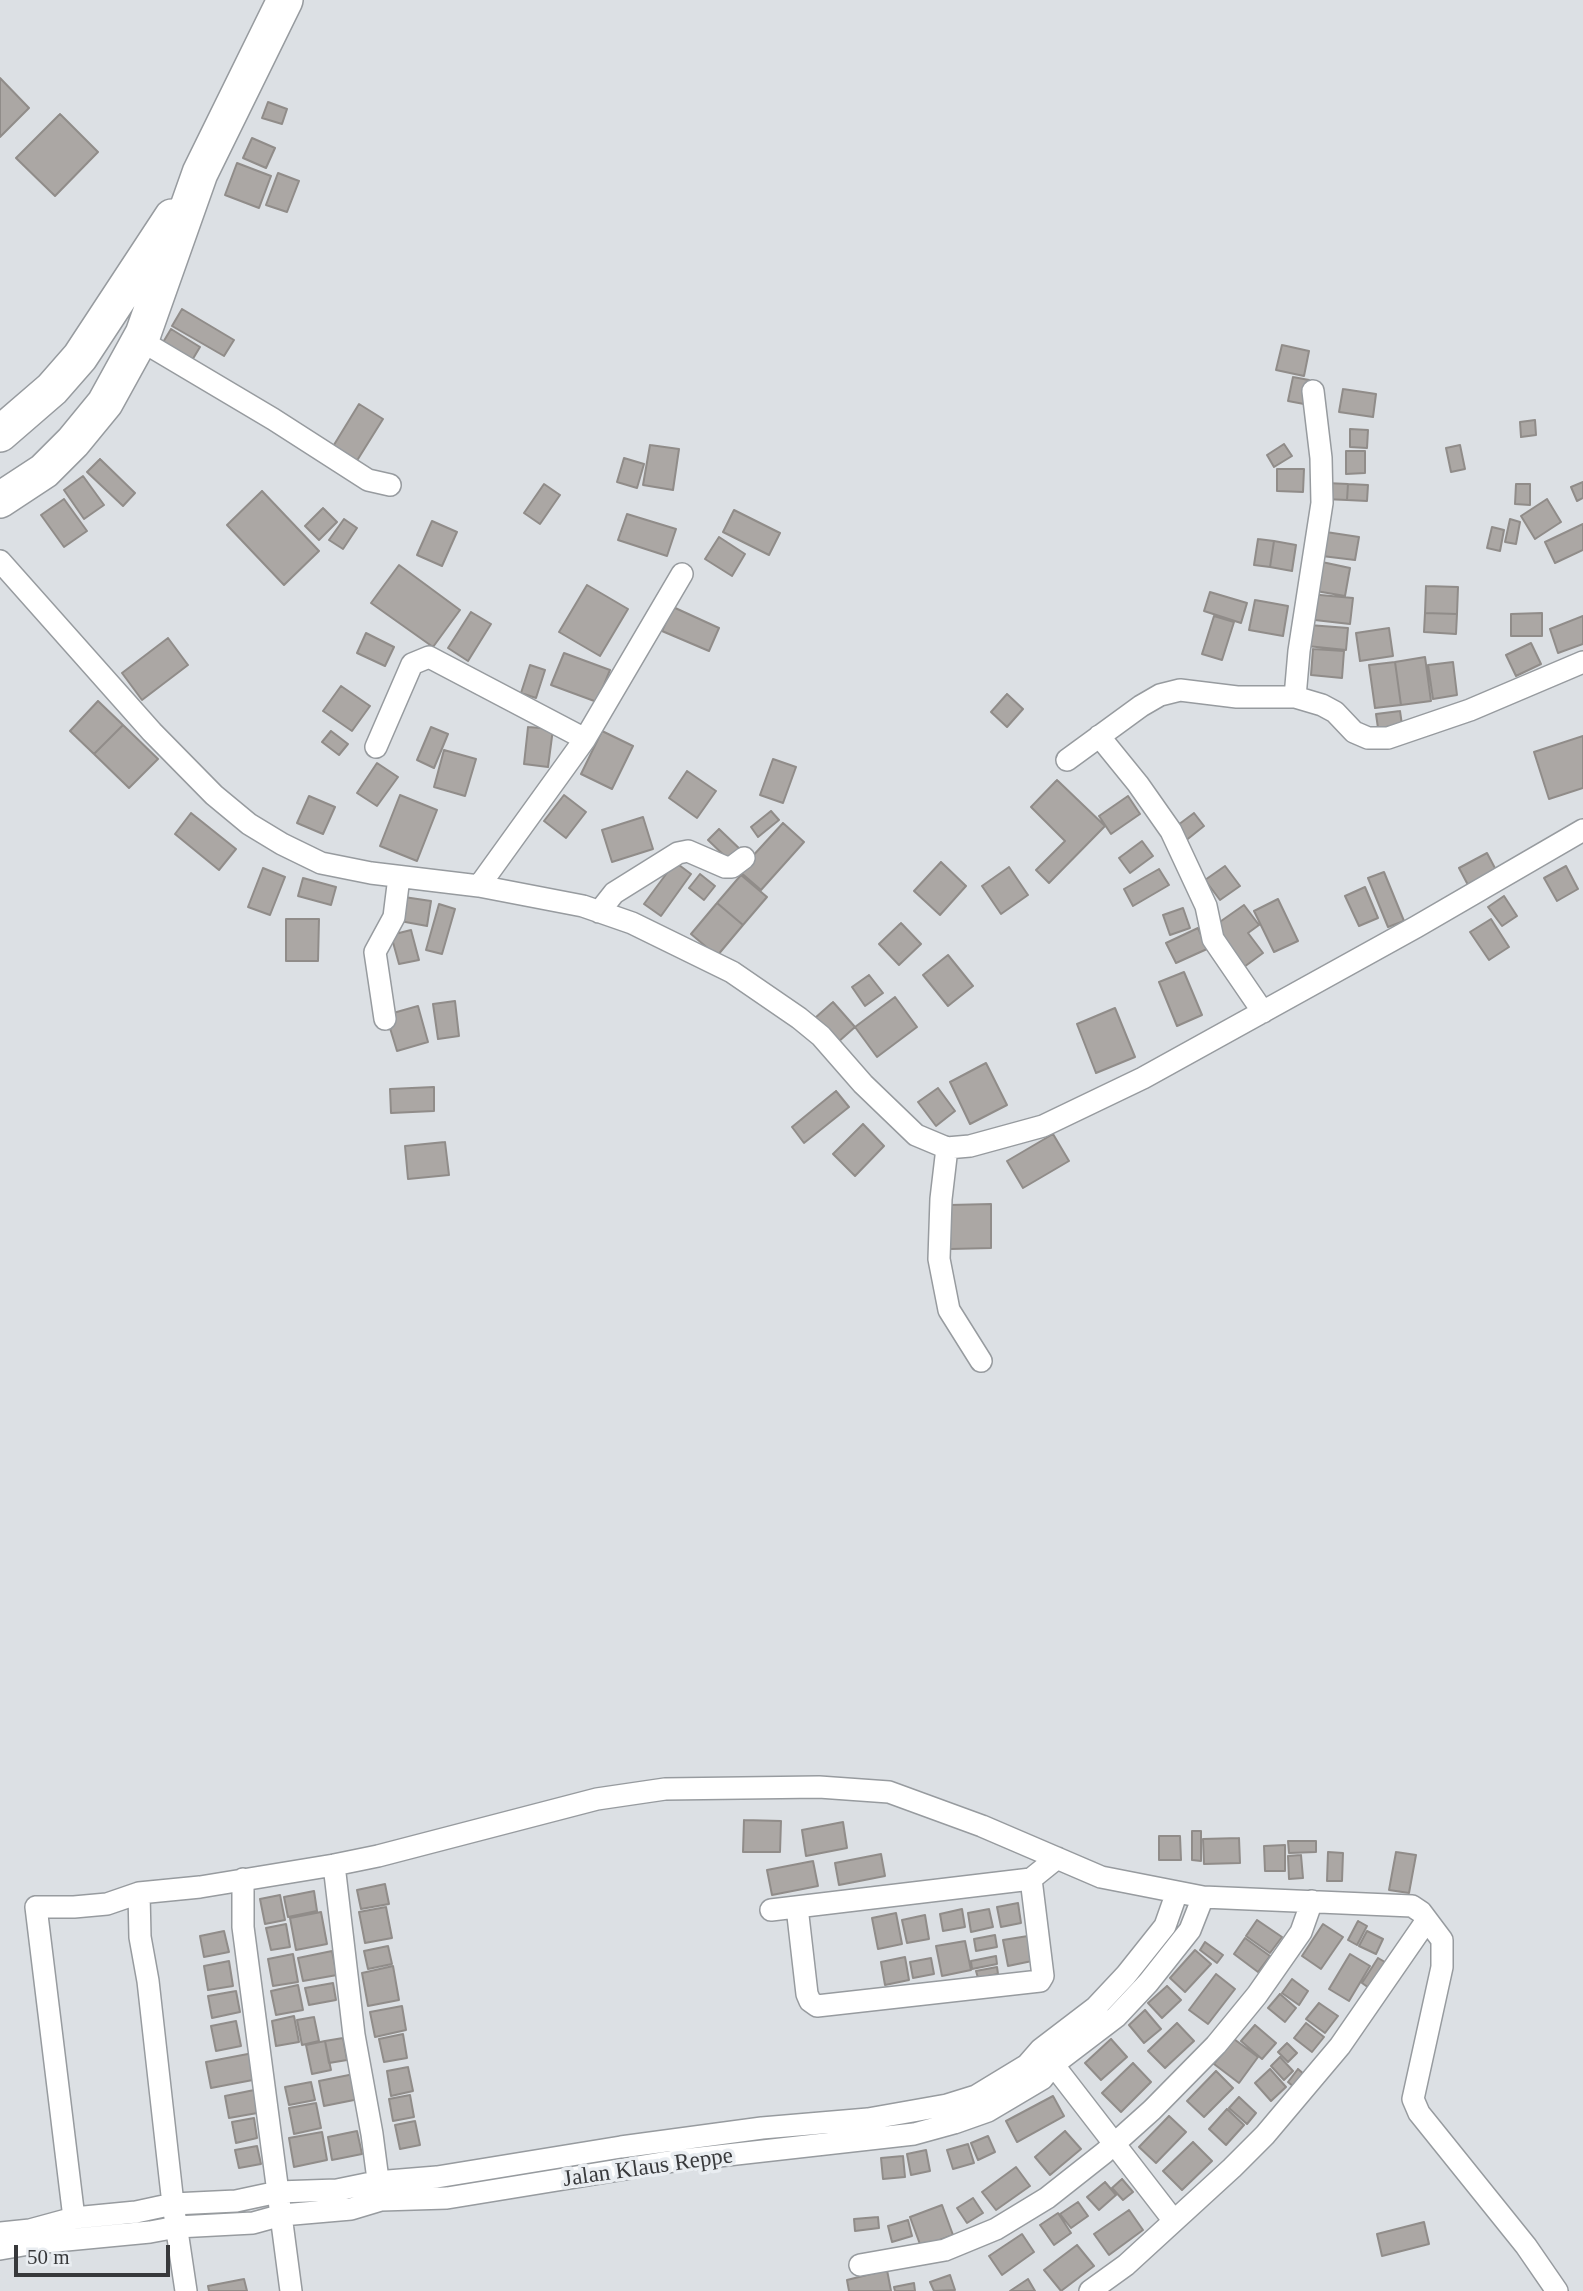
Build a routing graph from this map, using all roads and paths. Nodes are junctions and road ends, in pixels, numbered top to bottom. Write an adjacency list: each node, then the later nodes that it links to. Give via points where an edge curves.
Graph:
1 (285, 0): 2 (highway)
2 (200, 173): 3 (highway); 5 (highway, via 80,357 52,389)
3 (140, 340): 6 (street, via 368,480); 7 (highway, via 105,403 73,442 44,471)
4 (1313, 391): 11 (street, via 1322,503)
5 (0, 434)
6 (390, 485)
7 (0, 500)
8 (0, 561): 18 (street, via 152,732 250,824 321,863)
9 (682, 574): 13 (street)
10 (1583, 662): 11 (street, via 1470,710 1388,738 1354,732 1335,712)
11 (1295, 697): 12 (street, via 1237,697 1180,690 1160,695)
12 (1099, 736): 15 (street); 21 (street, via 1171,831 1206,906 1213,939)
13 (585, 739): 14 (street, via 429,657 412,664); 19 (street)
14 (376, 747)
15 (1067, 760)
16 (1583, 830): 21 (street)
17 (744, 858): 20 (street, via 725,867 688,851 678,853 614,893)
18 (399, 877): 19 (street); 22 (street, via 394,917 375,952)
19 (480, 886): 20 (street)
20 (599, 912): 23 (street, via 632,923 743,980 821,1036 916,1135)
21 (1263, 1012): 23 (street, via 1043,1126)
22 (385, 1019)
23 (947, 1148): 24 (street, via 939,1259 950,1310)
24 (981, 1361)
25 (1057, 1858): 26 (street, via 889,1792 819,1787 665,1789 597,1799); 28 (street); 29 (street, via 1101,1877)
26 (334, 1865): 27 (street); 38 (street)
27 (243, 1879): 30 (street); 39 (street, via 243,1927)
28 (1031, 1880): 33 (street); 33 (street, via 1043,1976 1027,1983 817,2007 807,1994)
29 (1177, 1892): 31 (street); 36 (street, Jalan Klaus Reppe, via 1165,1926 1126,1975)
30 (139, 1893): 40 (street, via 140,1937); 42 (street, via 107,1904 36,1907)
31 (1203, 1897): 32 (street); 36 (street, Jalan Klaus Reppe, via 1190,1930 1116,2017)
32 (1312, 1901): 35 (street, via 1412,1906); 37 (street, via 1301,1932 1257,1995 1216,2045)
33 (797, 1907): 34 (street)
34 (771, 1910)
35 (1427, 1920): 43 (street, via 1340,2046 1265,2136); 51 (street, via 1442,1940 1442,1967 1413,2099 1419,2113)
36 (1047, 2057): 37 (street); 38 (street, Jalan Klaus Reppe, via 976,2096 947,2105 868,2119 621,2147)
37 (1115, 2143): 43 (street); 47 (street, via 1047,2198 996,2230 945,2250)
38 (379, 2191): 39 (street, Jalan Klaus Reppe); 41 (street, Jalan Klaus Reppe, via 351,2209)
39 (278, 2192): 40 (street, Jalan Klaus Reppe, via 236,2201); 41 (street)
40 (173, 2204): 42 (street, Jalan Klaus Reppe); 44 (street)
41 (282, 2215): 44 (street, Jalan Klaus Reppe, via 253,2223); 49 (street)
42 (74, 2218): 45 (street, Jalan Klaus Reppe)
43 (1174, 2221): 50 (street)
44 (177, 2227): 46 (street, Jalan Klaus Reppe); 48 (street)
45 (0, 2233)
46 (0, 2249)
47 (860, 2265)
48 (186, 2291)
49 (291, 2291)
50 (1090, 2291)
51 (1557, 2291)

